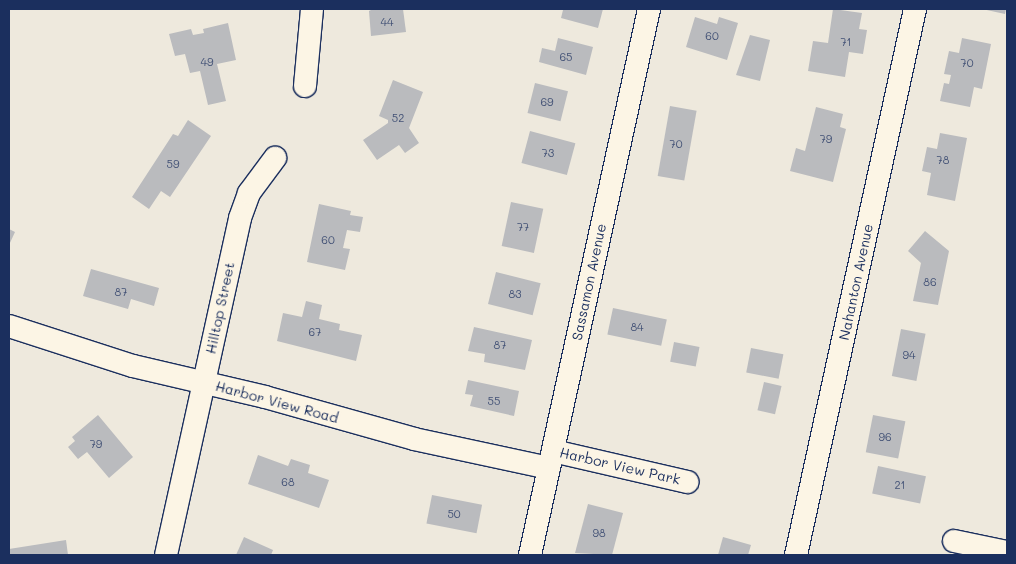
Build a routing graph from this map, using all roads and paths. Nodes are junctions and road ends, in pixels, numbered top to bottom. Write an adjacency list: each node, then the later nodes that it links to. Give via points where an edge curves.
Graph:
1 (312, 9): 4 (street)
2 (649, 9): 8 (street, Sassamon Avenue)
3 (915, 9): 14 (street, Nahanton Avenue)
4 (305, 86)
5 (275, 158): 7 (street, Hilltop Street, via 248,193 240,218)
6 (9, 326): 7 (street, Harbor View Road, via 84,353)
7 (204, 383): 8 (street, Harbor View Road, via 414,439); 12 (street, Hilltop Street)
8 (551, 459): 9 (street, Harbor View Park); 13 (street, Sassamon Avenue)
9 (687, 482)
10 (954, 541): 11 (street)
11 (1007, 552)
12 (166, 555)
13 (530, 555)
14 (796, 555)

